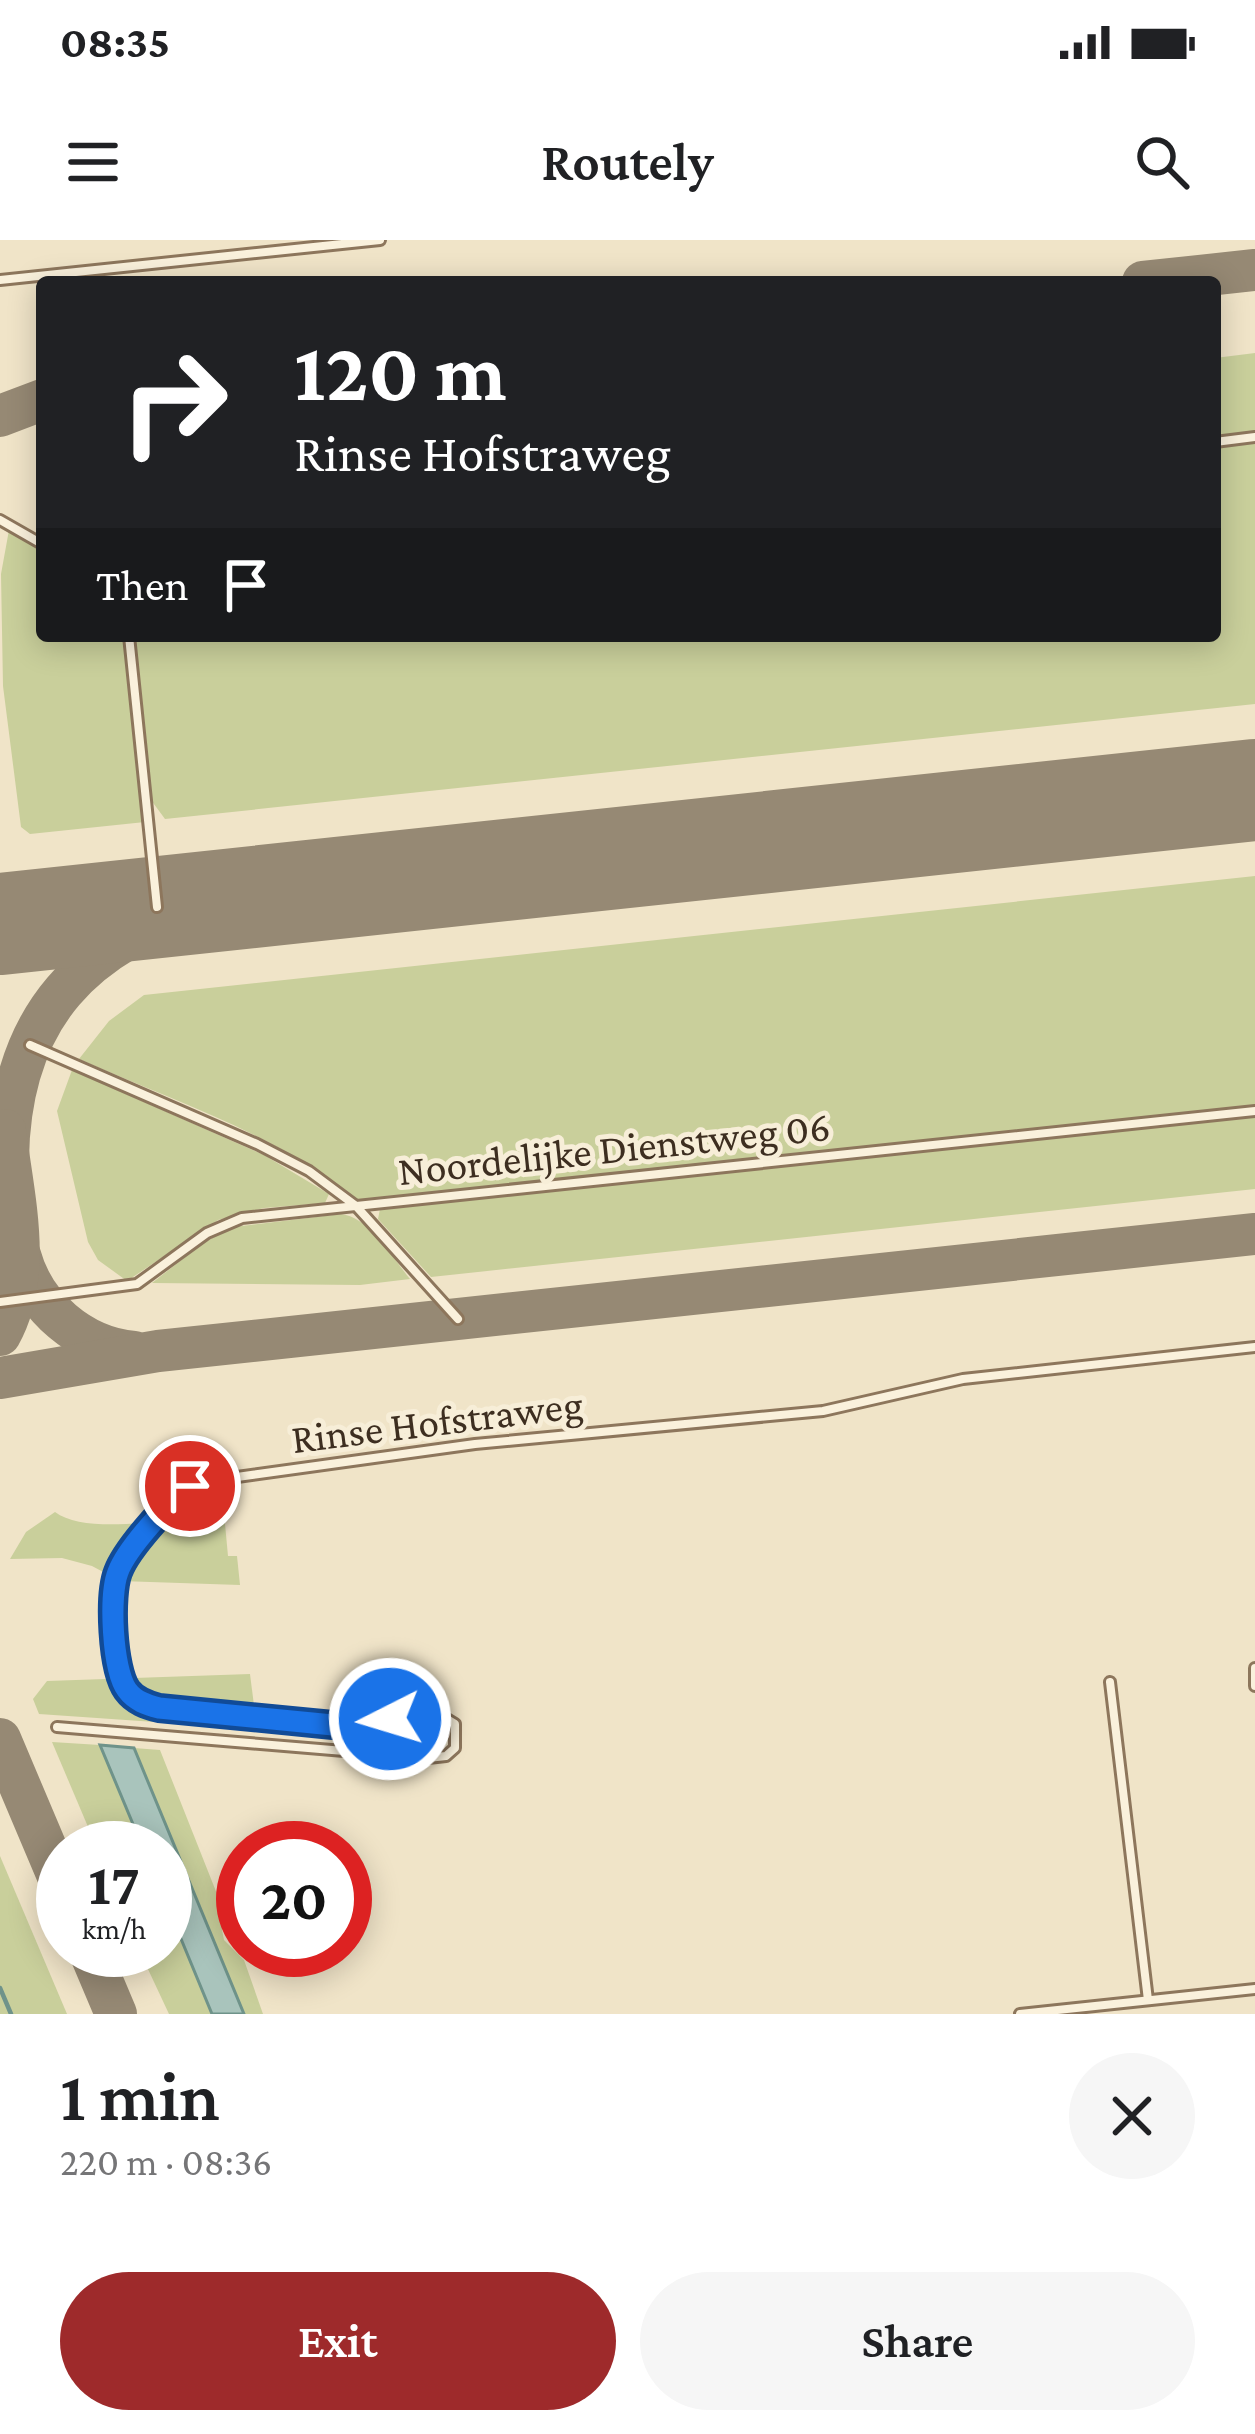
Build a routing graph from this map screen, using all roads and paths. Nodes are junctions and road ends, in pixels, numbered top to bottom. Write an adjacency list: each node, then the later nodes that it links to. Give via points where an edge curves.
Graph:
1 (380, 240): 3 (lane)
2 (36, 276): 4 (lane)
3 (38, 276)
4 (0, 280)
5 (1255, 437): 6 (lane)
6 (1221, 441)
7 (0, 520): 8 (lane)
8 (36, 541)
9 (130, 642): 10 (lane)
10 (158, 907)
11 (30, 1045): 13 (lane, via 284,1156)
12 (1255, 1111): 13 (lane, Noordelijke Dienstweg 06)
13 (356, 1206): 14 (lane, Noordelijke Dienstweg 06, via 237,1220 130,1287); 15 (lane)
14 (0, 1302)
15 (458, 1319)
16 (1255, 1348): 20 (lane, Rinse Hofstraweg, via 963,1379 823,1411 475,1444 201,1482 173,1501 115,1582 119,1668 134,1696 159,1708 343,1726 437,1713 455,1724 455,1748 428,1757)
17 (1255, 1667): 19 (lane)
18 (1110, 1682): 22 (lane)
19 (1255, 1686)
20 (56, 1727)
21 (1255, 1988): 22 (lane)
22 (1148, 2000): 23 (lane)
23 (1020, 2014)

